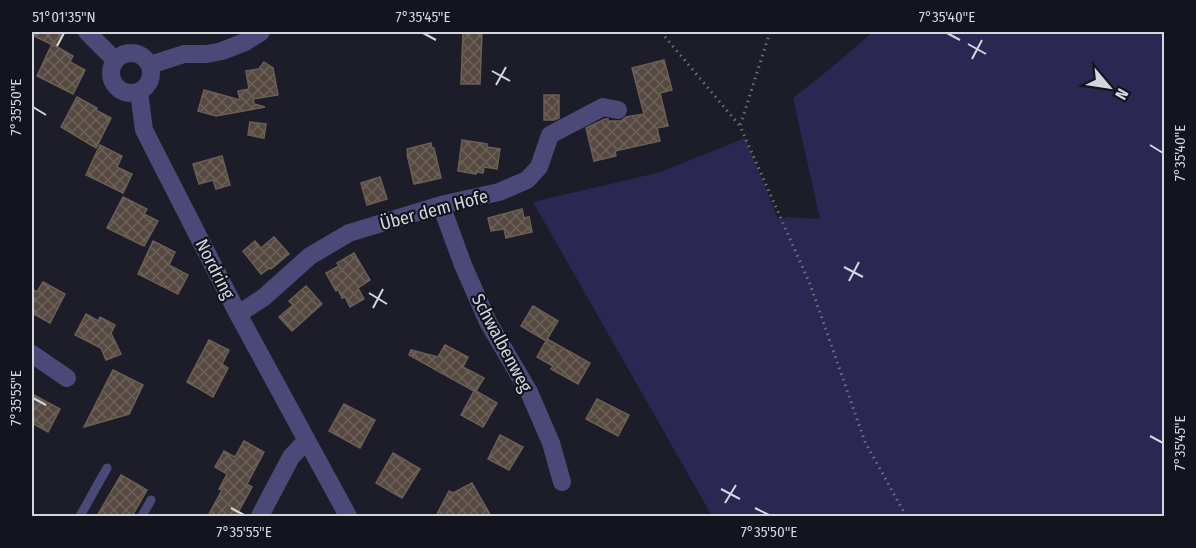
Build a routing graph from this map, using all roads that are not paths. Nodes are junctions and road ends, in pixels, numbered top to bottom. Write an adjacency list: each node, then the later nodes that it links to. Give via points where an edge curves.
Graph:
1 (87, 32): 3 (street)
2 (261, 32): 4 (street, via 222,51 184,54)
3 (116, 60): 4 (street, via 134,53); 5 (street, via 110,72 114,85 125,93)
4 (150, 65): 5 (street, via 150,81)
5 (139, 92): 8 (street, Nordring, via 144,130)
6 (618, 110): 7 (street, Über dem Hofe, via 603,107 550,135 539,167 527,180 499,192)
7 (441, 205): 8 (street, Über dem Hofe, via 349,233 310,256 263,298); 13 (street, Schwalbenweg, via 488,322 529,392 551,443)
8 (238, 314): 11 (street, Nordring)
9 (32, 354): 10 (street)
10 (67, 378)
11 (307, 440): 17 (street, via 291,457); 18 (street, Nordring)
12 (107, 468): 15 (lane)
13 (562, 482)
14 (151, 500): 16 (lane)
15 (80, 516)
16 (142, 516)
17 (260, 516)
18 (348, 516)

